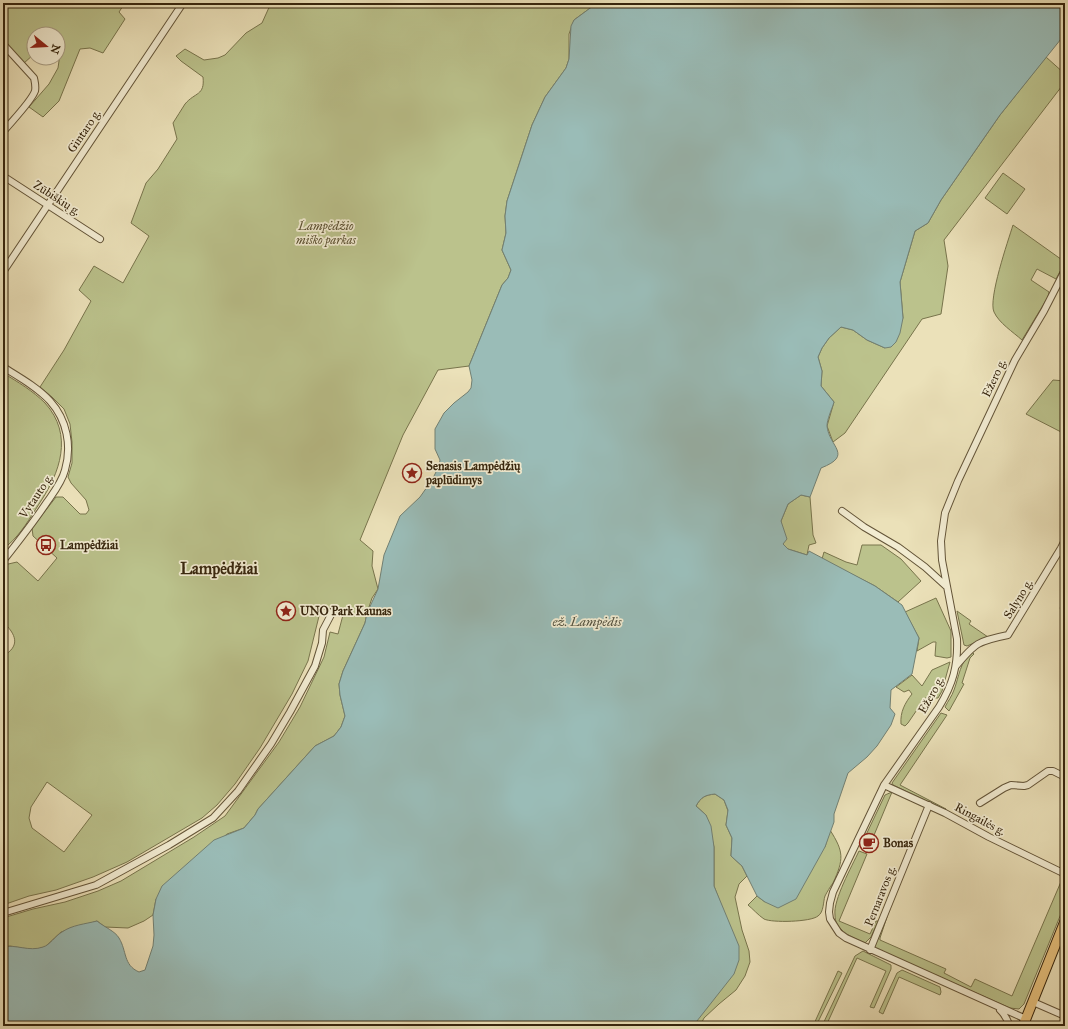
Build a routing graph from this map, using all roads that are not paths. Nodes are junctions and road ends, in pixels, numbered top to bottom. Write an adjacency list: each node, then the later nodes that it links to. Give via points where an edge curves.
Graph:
1 (183, 3): 5 (street, Gintaro g.)
2 (3, 44): 3 (street, via 34,78 36,85 31,98)
3 (3, 132)
4 (3, 176): 5 (street, Zūbiškių g.)
5 (48, 205): 6 (street, Zūbiškių g.); 8 (street, Gintaro g.)
6 (100, 238)
7 (1065, 270): 13 (street, Ežero g., via 1015,360 945,513 941,541)
8 (3, 272)
9 (3, 367): 12 (street, Vytauto g., via 50,401 65,427 68,457 59,484)
10 (842, 511): 13 (street, via 926,567)
11 (1065, 540): 15 (street, Salyno g., via 1008,635 981,641 970,649)
12 (3, 562)
13 (946, 586): 15 (street, Ežero g., via 956,639)
14 (333, 611): 21 (street, via 323,630 315,666 290,712 238,791 213,818 96,885)
15 (956, 666): 17 (street, Ežero g., via 947,694)
16 (1065, 776): 18 (street, via 1048,771 1028,785 1011,785)
17 (884, 785): 19 (street, Ringailės g.); 23 (street, Ežero g., via 833,892 829,912 830,919 839,933)
18 (980, 803)
19 (929, 805): 20 (street, Ringailės g.); 23 (street, Pernaravos g.)
20 (1065, 874)
21 (3, 914)
22 (1065, 921): 24 (main road)
23 (870, 950): 25 (street, Ežero g.)
24 (1033, 1002): 26 (street); 27 (main road)
25 (997, 1007): 27 (street, Ežero g.); 28 (street, Ežero g., via 1006,1016)
26 (1065, 1016)
27 (1025, 1023)
28 (1009, 1026)

